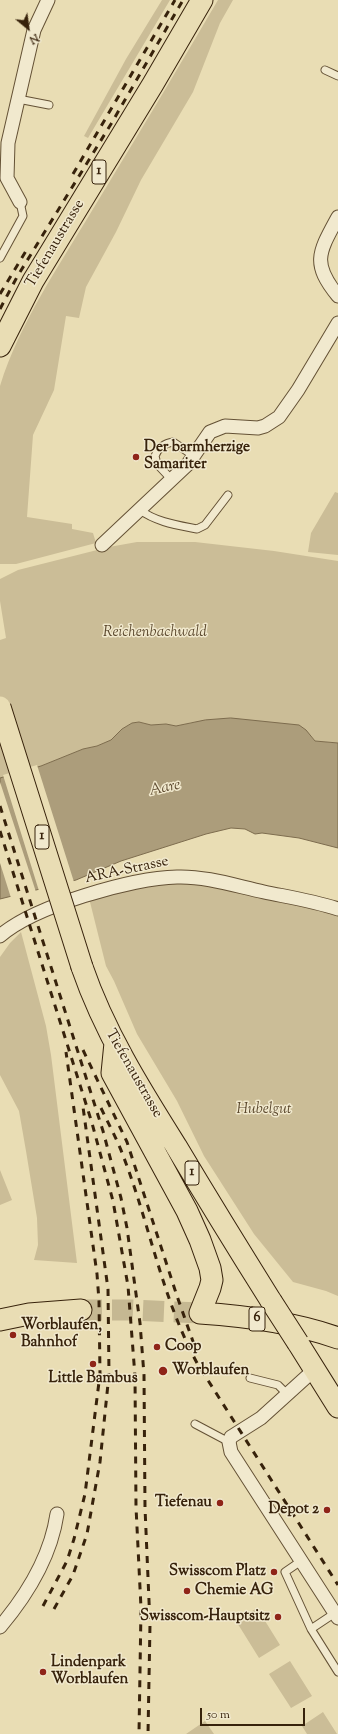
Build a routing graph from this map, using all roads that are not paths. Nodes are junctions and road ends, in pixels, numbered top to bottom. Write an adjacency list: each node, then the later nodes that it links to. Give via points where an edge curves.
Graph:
1 (48, 0): 5 (street, via 34,30)
2 (202, 0): 12 (main road, Tiefenaustrasse / 1, via 154,84 33,281)
3 (325, 70): 4 (lane)
4 (338, 76)
5 (18, 99): 6 (lane); 7 (street, via 8,143 7,178)
6 (49, 105)
7 (20, 202): 9 (lane, via 23,216)
8 (338, 217): 10 (street, via 322,250 320,265 326,280)
9 (0, 258)
10 (338, 296)
11 (338, 323): 13 (street, via 279,417 258,428 230,425 216,429 207,436)
12 (0, 346)
13 (194, 456): 14 (street); 14 (lane, via 173,442 159,449 155,456 157,464)
14 (172, 480): 16 (street)
15 (228, 495): 16 (lane, via 205,525 197,529 162,522)
16 (140, 510): 17 (street)
17 (102, 545)
18 (0, 707): 21 (main road, Tiefenaustrasse / 1, bridge, via 90,990)
19 (338, 909): 20 (street, ARA-Strasse, via 206,879 177,877 139,882 88,894 23,920)
20 (0, 936)
21 (115, 1043): 24 (main road, 6, via 112,1073 187,1212 210,1268 212,1280 200,1313 277,1321); 25 (main road, Tiefenaustrasse / 1, bridge, via 162,1125)
22 (81, 1310): 23 (main road, via 28,1314)
23 (0, 1320)
24 (338, 1338)
25 (314, 1370): 27 (street); 28 (main road, Tiefenaustrasse / 1)
26 (250, 1378): 27 (lane, via 278,1385)
27 (287, 1394): 30 (street, via 261,1418 231,1437)
28 (338, 1407)
29 (195, 1424): 30 (lane)
30 (229, 1442): 32 (street, via 231,1452)
31 (57, 1514): 34 (street, via 50,1544 38,1570)
32 (301, 1561): 33 (street); 35 (lane, via 285,1572)
33 (336, 1615): 35 (lane)
34 (0, 1627)
35 (311, 1629): 36 (lane)
36 (338, 1672)

